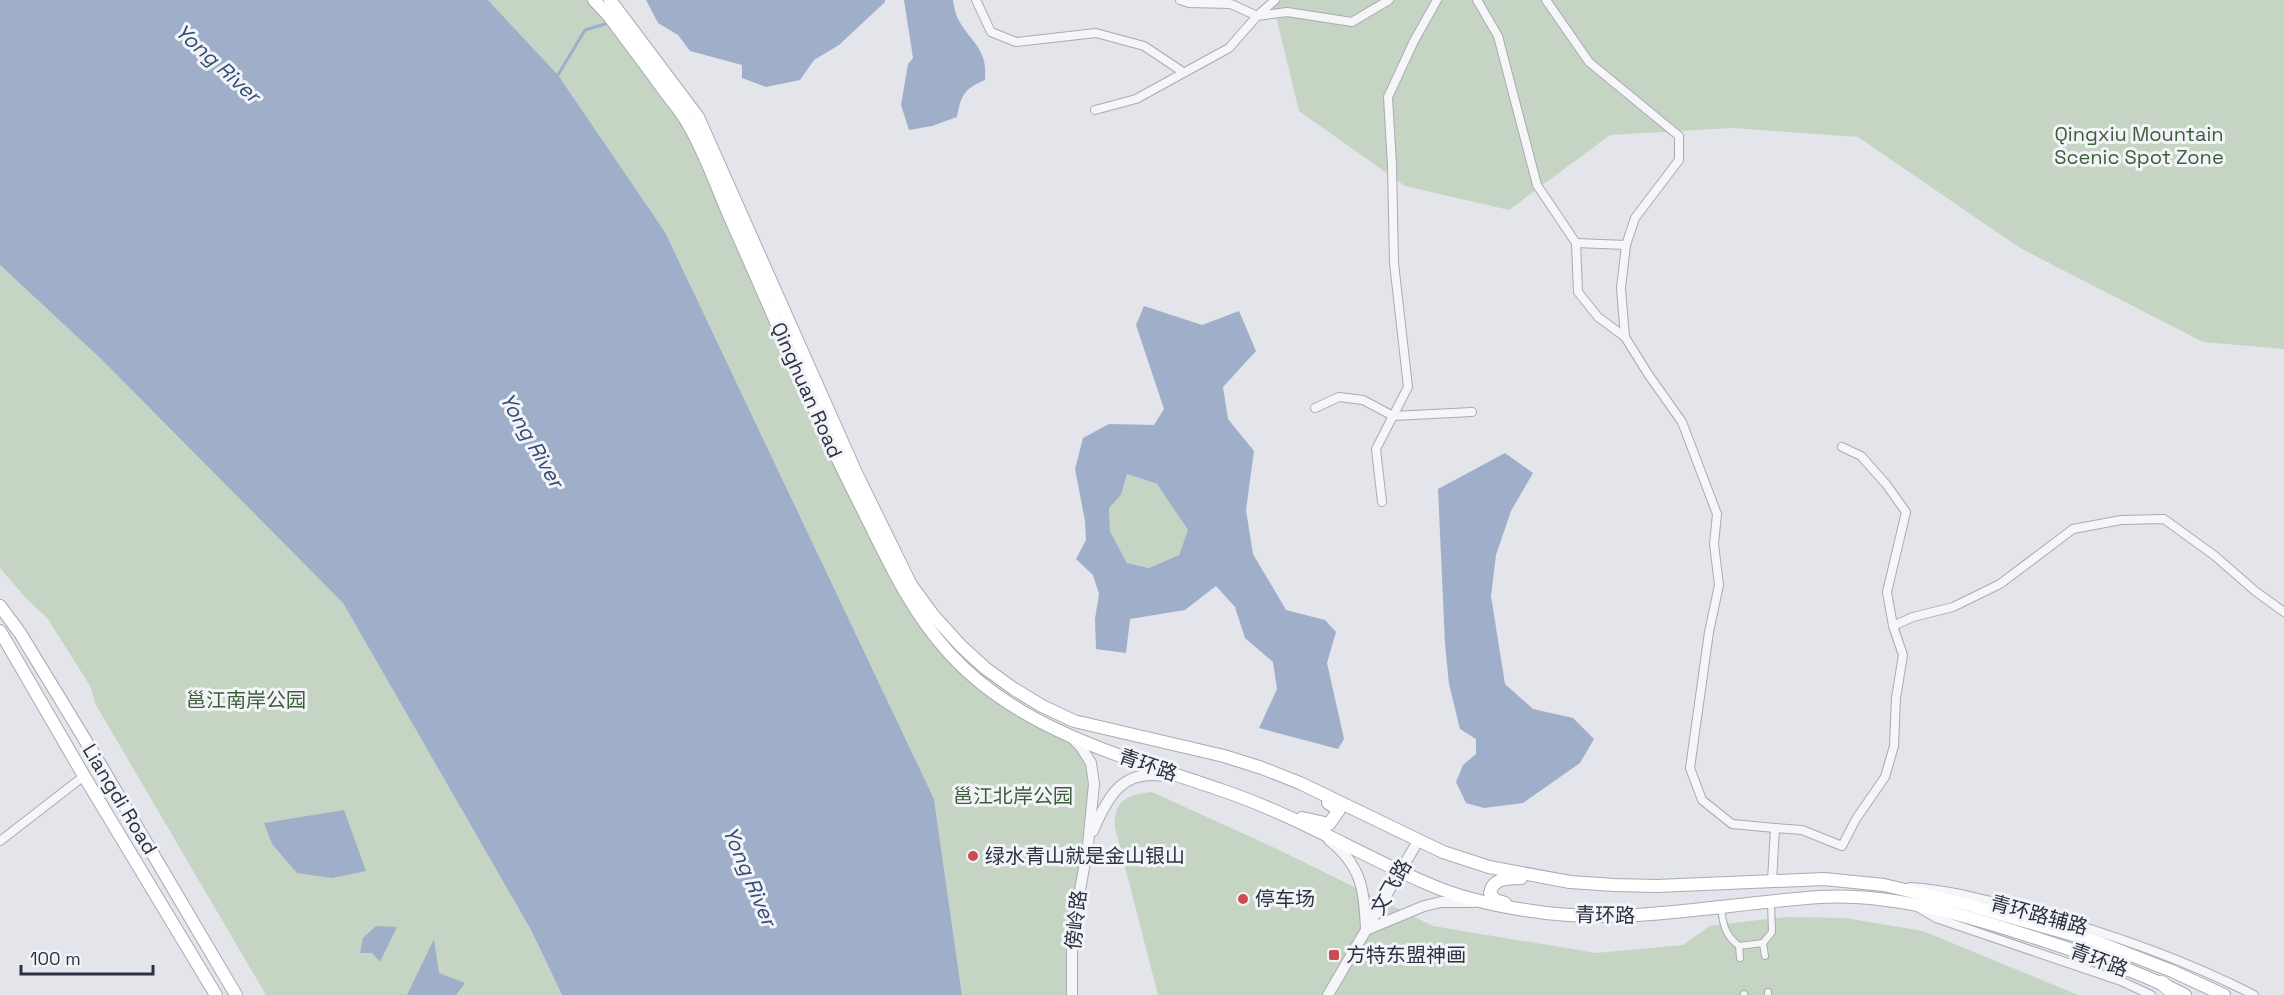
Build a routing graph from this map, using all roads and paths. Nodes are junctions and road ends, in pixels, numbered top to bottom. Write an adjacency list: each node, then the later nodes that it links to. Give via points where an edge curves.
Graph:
1 (594, 0): 25 (main road, Qinghuan Road, via 688,123 847,480 901,587 925,625 975,679 1005,702)
2 (610, 0): 27 (main road, Qinghuan Road, via 698,117 857,475 911,585 933,615 985,668 1042,706 1074,721 1224,756)
3 (976, 0): 11 (street, via 991,32 1016,42 1096,33 1144,46)
4 (1180, 0): 10 (street, via 1232,4)
5 (1275, 0): 10 (street)
6 (1389, 0): 10 (street, via 1352,21 1287,12)
7 (1437, 0): 18 (street, via 1388,97 1394,263 1408,387)
8 (1477, 0): 13 (street, via 1498,36 1538,185)
9 (1546, 0): 14 (street, via 1589,62 1679,136 1679,160 1635,218)
10 (1257, 16): 11 (street, via 1229,48)
11 (1183, 72): 12 (street, via 1136,99)
12 (1095, 110)
13 (1576, 243): 14 (street); 15 (street, via 1578,292 1598,317)
14 (1626, 245): 15 (street, via 1621,288)
15 (1625, 337): 30 (street, via 1682,422 1717,514 1714,544 1719,585 1690,768 1702,800 1732,824)
16 (1315, 408): 18 (street, via 1339,397 1363,400)
17 (1472, 412): 18 (street)
18 (1393, 416): 20 (street, via 1376,450)
19 (1842, 447): 23 (street, via 1861,456 1906,512 1887,592)
20 (1382, 502)
21 (0, 606): 51 (main road, Liangdi Road, via 20,633)
22 (2284, 612): 23 (street, via 2164,519 2121,520 2073,529 2000,584 1953,608 1913,616)
23 (1893, 626): 30 (street, via 1903,655 1894,746 1885,777 1842,846 1802,830)
24 (0, 631): 26 (main road, Liangdi Road)
25 (1069, 735): 28 (main road, 青环路); 34 (street, via 1081,747 1093,772)
26 (84, 776): 33 (street); 50 (main road, Liangdi Road)
27 (1300, 783): 29 (main road, via 1339,810 1329,824); 32 (main road, 青环路)
28 (1210, 786): 29 (main road, 青环路); 34 (street, via 1157,775 1132,778 1104,805)
29 (1283, 813): 31 (main road, 青环路)
30 (1775, 828): 37 (street)
31 (1315, 829): 35 (main road, 青环路); 44 (street, via 1341,849 1357,871)
32 (1418, 840): 35 (street, 文飞路); 36 (main road, 青环路, via 1443,852)
33 (0, 841)
34 (1088, 845): 52 (street, 傍岭路, via 1072,936)
35 (1400, 871): 39 (main road, 青环路); 44 (street, 文飞路)
36 (1531, 877): 37 (main road, 青环路, via 1635,886); 43 (main road, via 1497,881 1490,893 1495,900)
37 (1772, 880): 38 (main road, 青环路, via 1824,879)
38 (1884, 885): 57 (main road, 青环路, via 2040,924 2123,951); 58 (street, 青环路辅路, via 1936,888 2084,926 2162,953)
39 (1482, 902): 43 (main road, 青环路); 44 (street, via 1424,906)
40 (1771, 903): 41 (main road, 青环路, via 1840,897); 42 (main road, 青环路); 45 (street, via 1772,932)
41 (1913, 905): 49 (main road, 青环路, via 2014,931); 54 (street, via 1936,918 2121,981)
42 (1721, 908): 43 (main road, 青环路, via 1607,917); 46 (street, via 1728,938)
43 (1527, 911)
44 (1366, 930): 53 (street, 文飞路)
45 (1763, 943): 46 (street); 47 (street)
46 (1739, 946): 48 (street)
47 (1765, 956)
48 (1740, 958)
49 (2162, 983): 55 (main road); 56 (main road, 青环路)
50 (216, 995)
51 (236, 995)
52 (1072, 995)
53 (1328, 995)
54 (2151, 995)
55 (2176, 995)
56 (2185, 995)
57 (2224, 995)
58 (2254, 995)

